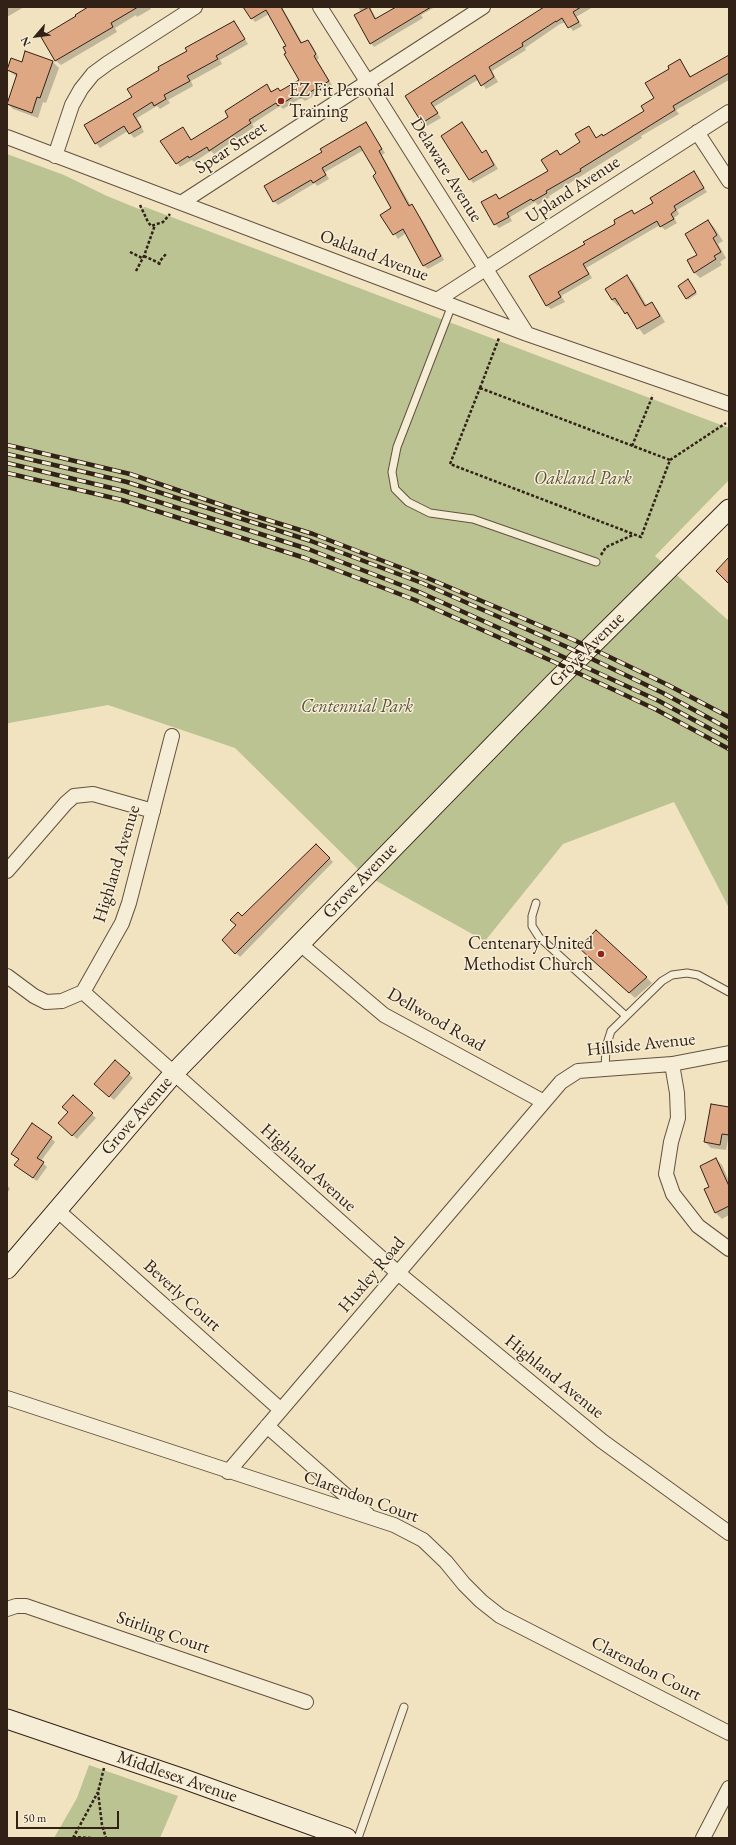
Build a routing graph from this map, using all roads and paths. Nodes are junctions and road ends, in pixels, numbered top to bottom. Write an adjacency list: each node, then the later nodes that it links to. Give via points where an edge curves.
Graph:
1 (195, 7): 8 (street, via 93,74 81,88 72,105)
2 (320, 7): 4 (street, Delaware Avenue)
3 (483, 7): 4 (street, Spear Street)
4 (368, 82): 10 (street, Spear Street); 17 (street, Delaware Avenue)
5 (729, 112): 6 (street, Upland Avenue)
6 (697, 132): 9 (street); 17 (street, Upland Avenue)
7 (7, 138): 8 (street, Oakland Avenue)
8 (55, 156): 10 (street, Oakland Avenue)
9 (729, 181)
10 (181, 203): 19 (street, Oakland Avenue)
11 (140, 205): 13 (path, via 149,225)
12 (170, 214): 13 (path, via 166,220)
13 (154, 225): 16 (path)
14 (130, 252): 16 (path)
15 (166, 254): 16 (path, via 159,264)
16 (143, 257): 18 (path)
17 (486, 268): 19 (street, Upland Avenue); 22 (street, Delaware Avenue)
18 (136, 271)
19 (438, 300): 20 (street, Oakland Avenue)
20 (452, 305): 21 (street, Oakland Avenue); 31 (lane, via 397,447 392,472 395,489 408,502 430,513 473,519)
21 (504, 325): 22 (street, Oakland Avenue); 23 (path)
22 (528, 334): 25 (street, Oakland Avenue)
23 (480, 388): 27 (path); 30 (path, via 450,464)
24 (653, 395): 27 (path)
25 (729, 404)
26 (726, 423): 28 (path)
27 (632, 446): 28 (path)
28 (670, 460): 30 (path, via 641,538)
29 (729, 509): 36 (street, Grove Avenue)
30 (634, 535): 31 (path, via 606,547)
31 (596, 562)
32 (172, 736): 33 (street, Highland Avenue)
33 (153, 811): 34 (street, via 93,794 74,796); 38 (street, Highland Avenue, via 122,923)
34 (7, 872)
35 (536, 903): 40 (lane, via 532,926 539,937)
36 (299, 943): 44 (street, Grove Avenue); 45 (street, Dellwood Road, via 384,1015)
37 (7, 976): 38 (street, via 46,1002 62,1001)
38 (82, 992): 44 (street, Highland Avenue)
39 (729, 992): 40 (lane, via 698,974 672,975 662,980)
40 (626, 1016): 43 (lane, via 611,1031 606,1047)
41 (729, 1054): 42 (street, Hillside Avenue)
42 (672, 1064): 43 (street, Hillside Avenue); 47 (street, via 678,1118 666,1174 673,1194 698,1226)
43 (605, 1070): 45 (street, Hillside Avenue, via 578,1071 561,1082)
44 (174, 1073): 46 (street, Grove Avenue); 49 (street, Highland Avenue)
45 (544, 1102): 49 (street, Huxley Road)
46 (57, 1210): 48 (street, Grove Avenue); 51 (street, Beverly Court)
47 (729, 1249)
48 (8, 1265)
49 (398, 1273): 51 (street, Huxley Road); 55 (street, Highland Avenue, via 602,1441)
50 (7, 1398): 53 (street, Clarendon Court)
51 (281, 1410): 52 (street, Huxley Road)
52 (268, 1426): 53 (street, Huxley Road); 54 (street)
53 (228, 1472): 54 (street, Clarendon Court)
54 (372, 1519): 60 (street, Clarendon Court, via 394,1525 423,1540 481,1601 500,1616)
55 (729, 1533)
56 (7, 1609): 57 (street, Stirling Court, via 26,1606)
57 (306, 1702)
58 (404, 1707): 68 (lane)
59 (7, 1719): 61 (street, Middlesex Avenue)
60 (729, 1733)
61 (108, 1753): 63 (path); 67 (street, Middlesex Avenue)
62 (729, 1788): 69 (street)
63 (98, 1792): 64 (path); 66 (path)
64 (73, 1838): 65 (path)
65 (93, 1838)
66 (106, 1838)
67 (347, 1838)
68 (358, 1838)
69 (703, 1838)

